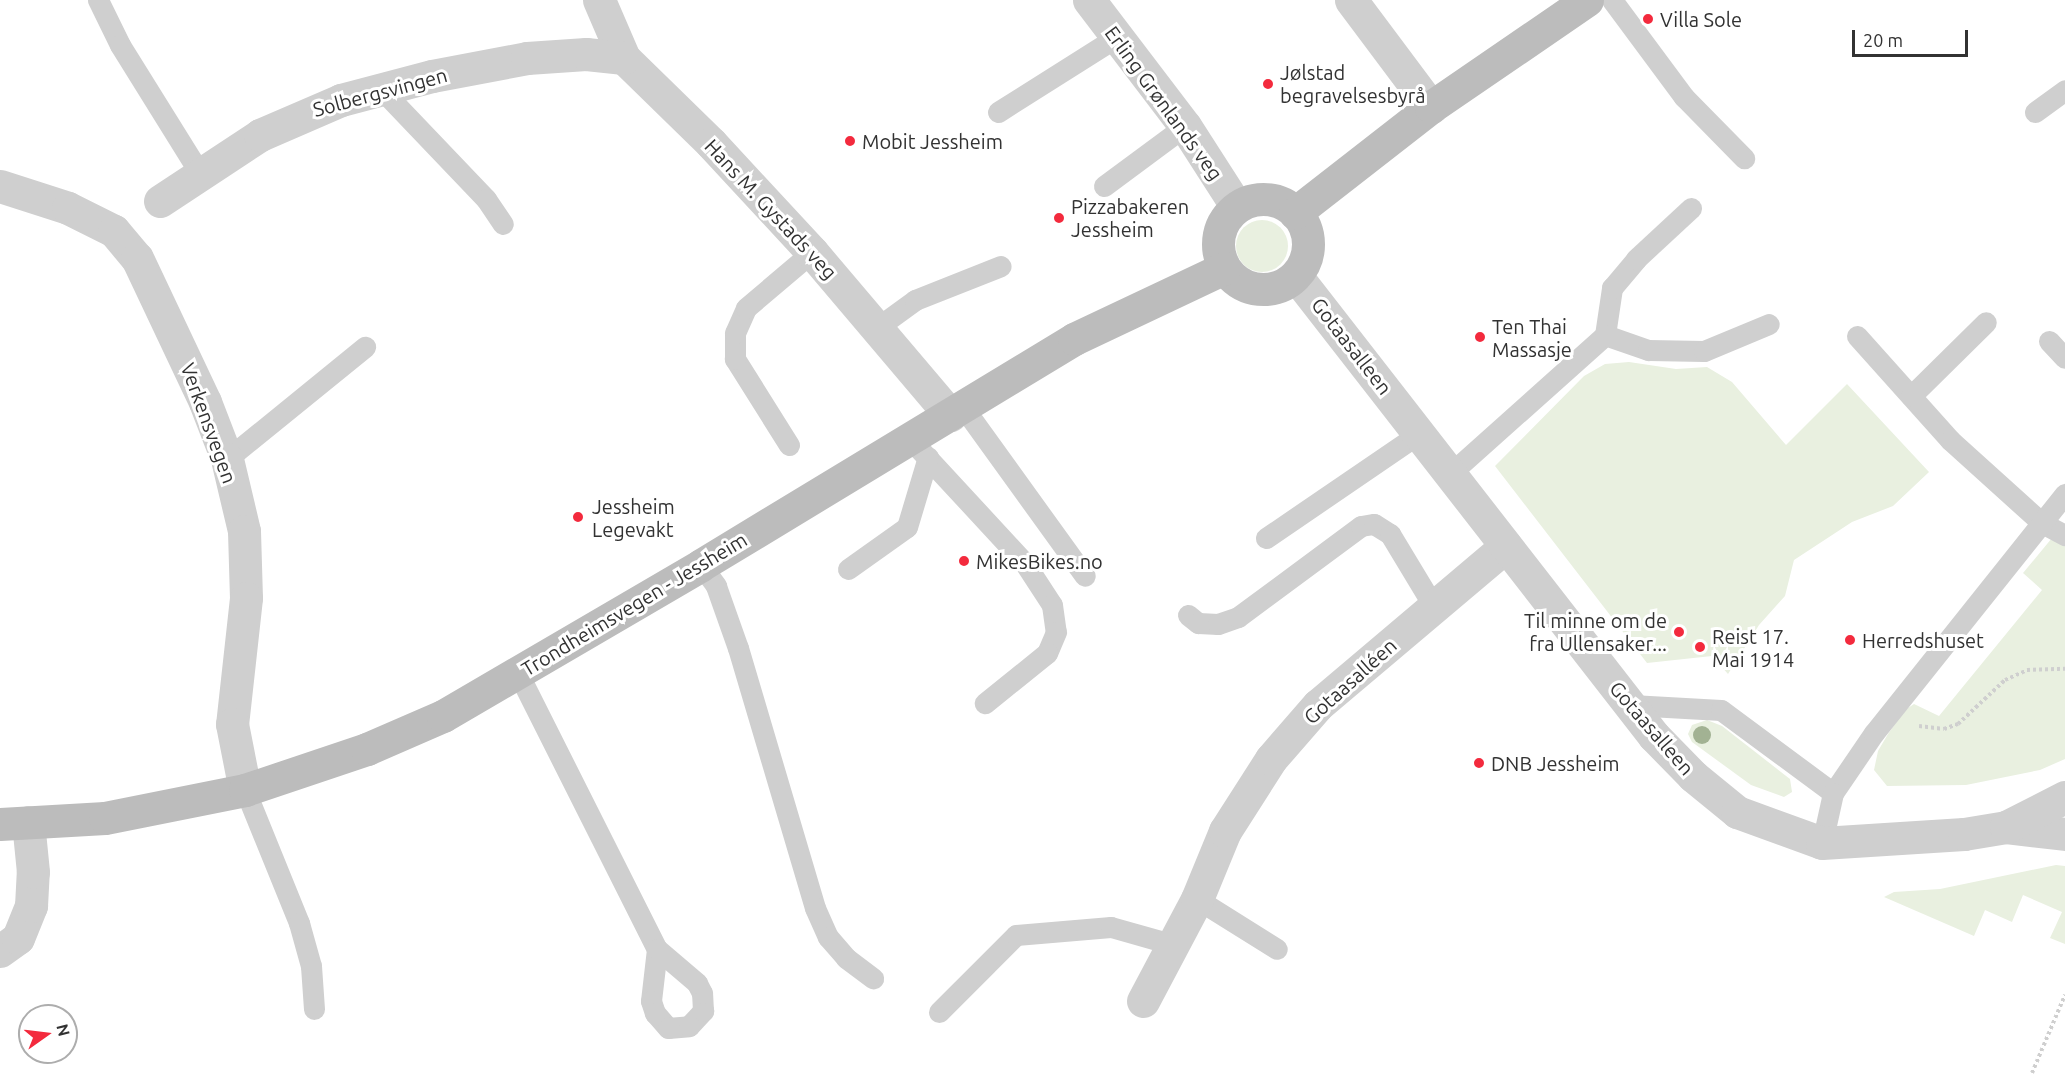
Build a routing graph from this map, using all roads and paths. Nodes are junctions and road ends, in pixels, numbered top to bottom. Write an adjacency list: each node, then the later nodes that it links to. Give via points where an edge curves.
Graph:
1 (98, 0): 16 (lane, via 120,45)
2 (599, 0): 8 (street, Hans M. Gystads veg)
3 (1089, 0): 7 (street, Erling Grønlands veg)
4 (1351, 0): 11 (street)
5 (1587, 0): 11 (main road)
6 (1612, 0): 15 (lane, via 1684,97)
7 (1118, 36): 12 (lane); 14 (street, Erling Grønlands veg)
8 (624, 58): 9 (street, Solbergsvingen, via 586,54 527,58); 24 (street, Hans M. Gystads veg, via 711,143)
9 (381, 89): 16 (street, Solbergsvingen, via 298,116 260,135); 23 (lane, via 478,191)
10 (2065, 90): 13 (lane)
11 (1431, 107): 22 (main road)
12 (998, 112)
13 (2035, 112)
14 (1185, 126): 18 (lane); 20 (street, Erling Grønlands veg)
15 (1744, 158)
16 (201, 175): 19 (street, Solbergsvingen)
17 (0, 186): 41 (street, Verkensvegen, via 94,219 122,240 137,258 170,322)
18 (1104, 186)
19 (160, 201)
20 (1237, 207): 22 (main road, via 1261,199 1274,201); 26 (main road, via 1227,216 1217,242)
21 (1691, 208): 31 (lane, via 1636,259 1612,288)
22 (1295, 213): 27 (main road, via 1307,238 1304,264)
23 (503, 224)
24 (812, 252): 30 (street, Hans M. Gystads veg); 39 (lane, via 746,308 735,333 735,359)
25 (1001, 266): 30 (lane, via 915,300)
26 (1224, 268): 27 (main road, via 1233,278 1257,290 1272,289); 37 (main road, Trondheimsvegen - Jessheim, via 1074,339)
27 (1296, 276): 38 (street, Gotaasalleen)
28 (1986, 322): 36 (lane)
29 (1768, 324): 31 (lane, via 1704,351 1648,350)
30 (878, 327): 37 (street, Hans M. Gystads veg)
31 (1605, 335): 42 (lane)
32 (1857, 336): 36 (lane)
33 (2049, 341): 35 (lane)
34 (365, 347): 41 (lane)
35 (2065, 358)
36 (1911, 396): 44 (lane, via 1950,440)
37 (957, 411): 40 (main road, Trondheimsvegen - Jessheim); 50 (lane)
38 (1420, 433): 42 (street, Gotaasalleen); 46 (lane, via 1387,460)
39 (789, 445)
40 (919, 448): 48 (main road, Trondheimsvegen - Jessheim); 49 (lane, via 907,527); 55 (lane, via 1024,562 1052,605 1056,632 1047,653)
41 (226, 459): 58 (street, Verkensvegen, via 244,531 246,598 232,724)
42 (1452, 472): 47 (street, Gotaasalleen)
43 (2065, 494): 44 (lane)
44 (2042, 523): 45 (lane); 57 (lane)
45 (2065, 535)
46 (1266, 538)
47 (1506, 546): 51 (street, Gotaasalléen); 56 (street, Gotaasalleen)
48 (701, 565): 54 (main road, Trondheimsvegen - Jessheim); 70 (lane, via 716,586 738,648 815,908 828,937 846,958)
49 (848, 569)
50 (1085, 576)
51 (1434, 607): 52 (lane, via 1390,534 1374,524 1361,526 1238,616 1218,624 1198,623); 65 (street, Gotaasalléen, via 1318,705 1271,759 1226,831)
52 (1188, 615)
53 (2065, 669): 57 (path, via 2028,670 2005,680 1971,715 1944,729 1921,728)
54 (518, 673): 58 (main road, Trondheimsvegen - Jessheim, via 443,716 367,748); 67 (lane)
55 (985, 703)
56 (1631, 705): 59 (lane, via 1721,710); 64 (street, Gotaasalleen, via 1654,736 1693,776 1737,812)
57 (1894, 708): 59 (lane)
58 (245, 790): 61 (main road, Trondheimsvegen - Jessheim, via 105,818); 73 (lane, via 299,923 311,966)
59 (1833, 793): 64 (lane)
60 (2065, 797): 62 (street, Gotaasalleen)
61 (14, 823): 69 (street, via 33,872 31,906 18,938)
62 (2006, 827): 63 (street, Gotaasalleen); 64 (street, Gotaasalleen, via 1953,836)
63 (2065, 834)
64 (1822, 843)
65 (1197, 899): 66 (street, Gotaasalléen); 68 (lane)
66 (1171, 944): 72 (street, Gotaasalléen); 74 (lane, via 1111,927 1016,935)
67 (657, 949)
68 (1277, 949)
69 (0, 951)
70 (873, 978)
71 (2065, 995): 75 (path)
72 (1143, 1001)
73 (314, 1010)
74 (939, 1012)
75 (2032, 1073)

